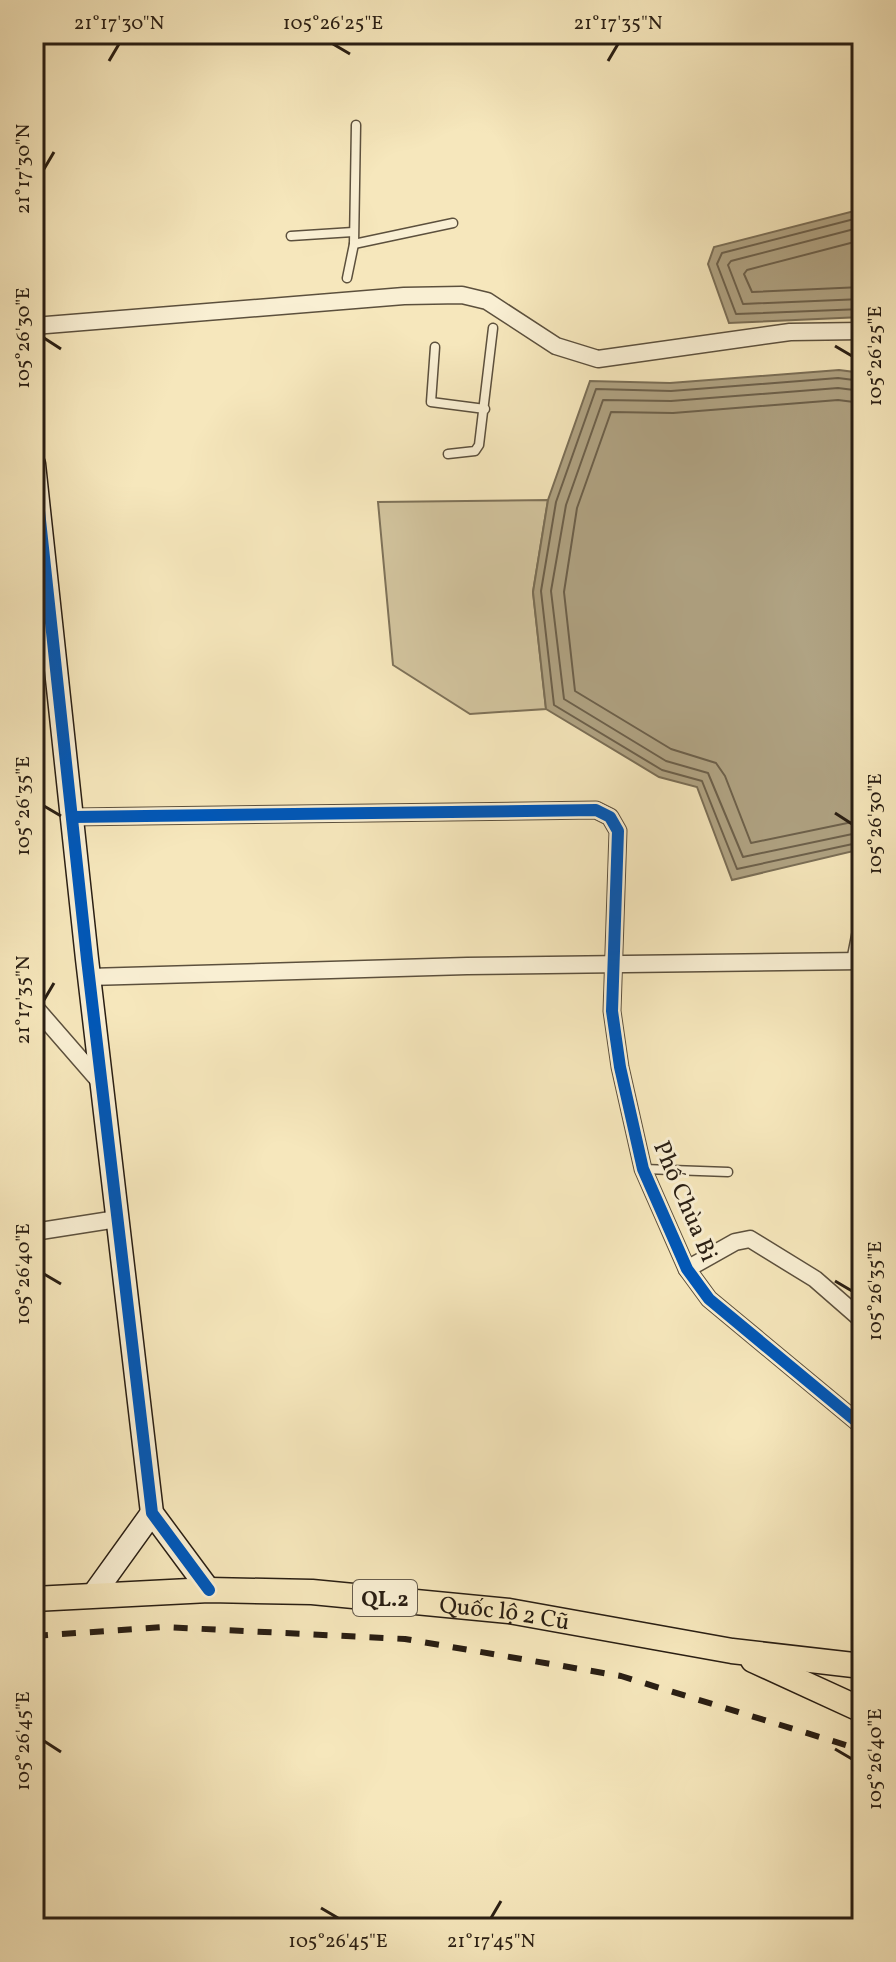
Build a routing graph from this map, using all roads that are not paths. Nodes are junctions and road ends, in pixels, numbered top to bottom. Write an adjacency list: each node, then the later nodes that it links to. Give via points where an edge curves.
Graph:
1 (356, 125): 3 (lane)
2 (453, 223): 5 (lane)
3 (353, 232): 4 (lane); 5 (lane)
4 (291, 236)
5 (354, 244): 6 (lane)
6 (347, 278)
7 (34, 326): 9 (street, via 342,296 462,295 556,346 598,359 790,332)
8 (493, 328): 11 (lane)
9 (862, 331)
10 (435, 347): 11 (lane, via 431,402)
11 (485, 409): 12 (lane, via 475,451)
12 (448, 454)
13 (34, 464): 14 (street)
14 (72, 817): 17 (street, Phố Chùa Bi, via 596,810 610,817 618,831); 18 (street)
15 (862, 905): 16 (lane)
16 (856, 961): 17 (street)
17 (612, 966): 18 (street); 21 (street, Phố Chùa Bi, via 620,1067)
18 (89, 977): 20 (street)
19 (34, 1006): 20 (street)
20 (102, 1084): 23 (street)
21 (643, 1169): 22 (lane); 25 (street, Phố Chùa Bi)
22 (728, 1172)
23 (117, 1219): 24 (street); 28 (street)
24 (34, 1232)
25 (687, 1269): 26 (street, via 750,1239 815,1279); 27 (street, Phố Chùa Bi, via 731,1319)
26 (862, 1320)
27 (862, 1426)
28 (152, 1513): 29 (street); 30 (street)
29 (209, 1590): 30 (main road, Quốc lộ 2 Cũ / QL.2); 32 (main road, Quốc lộ 2 Cũ / QL.2, via 312,1592 509,1611)
30 (93, 1595): 31 (main road, Quốc lộ 2 Cũ / QL.2)
31 (34, 1599)
32 (732, 1651): 33 (main road, Quốc lộ 2 Cũ / QL.2); 34 (main road, Quốc lộ 2 Cũ / QL.2)
33 (862, 1666)
34 (862, 1710)

